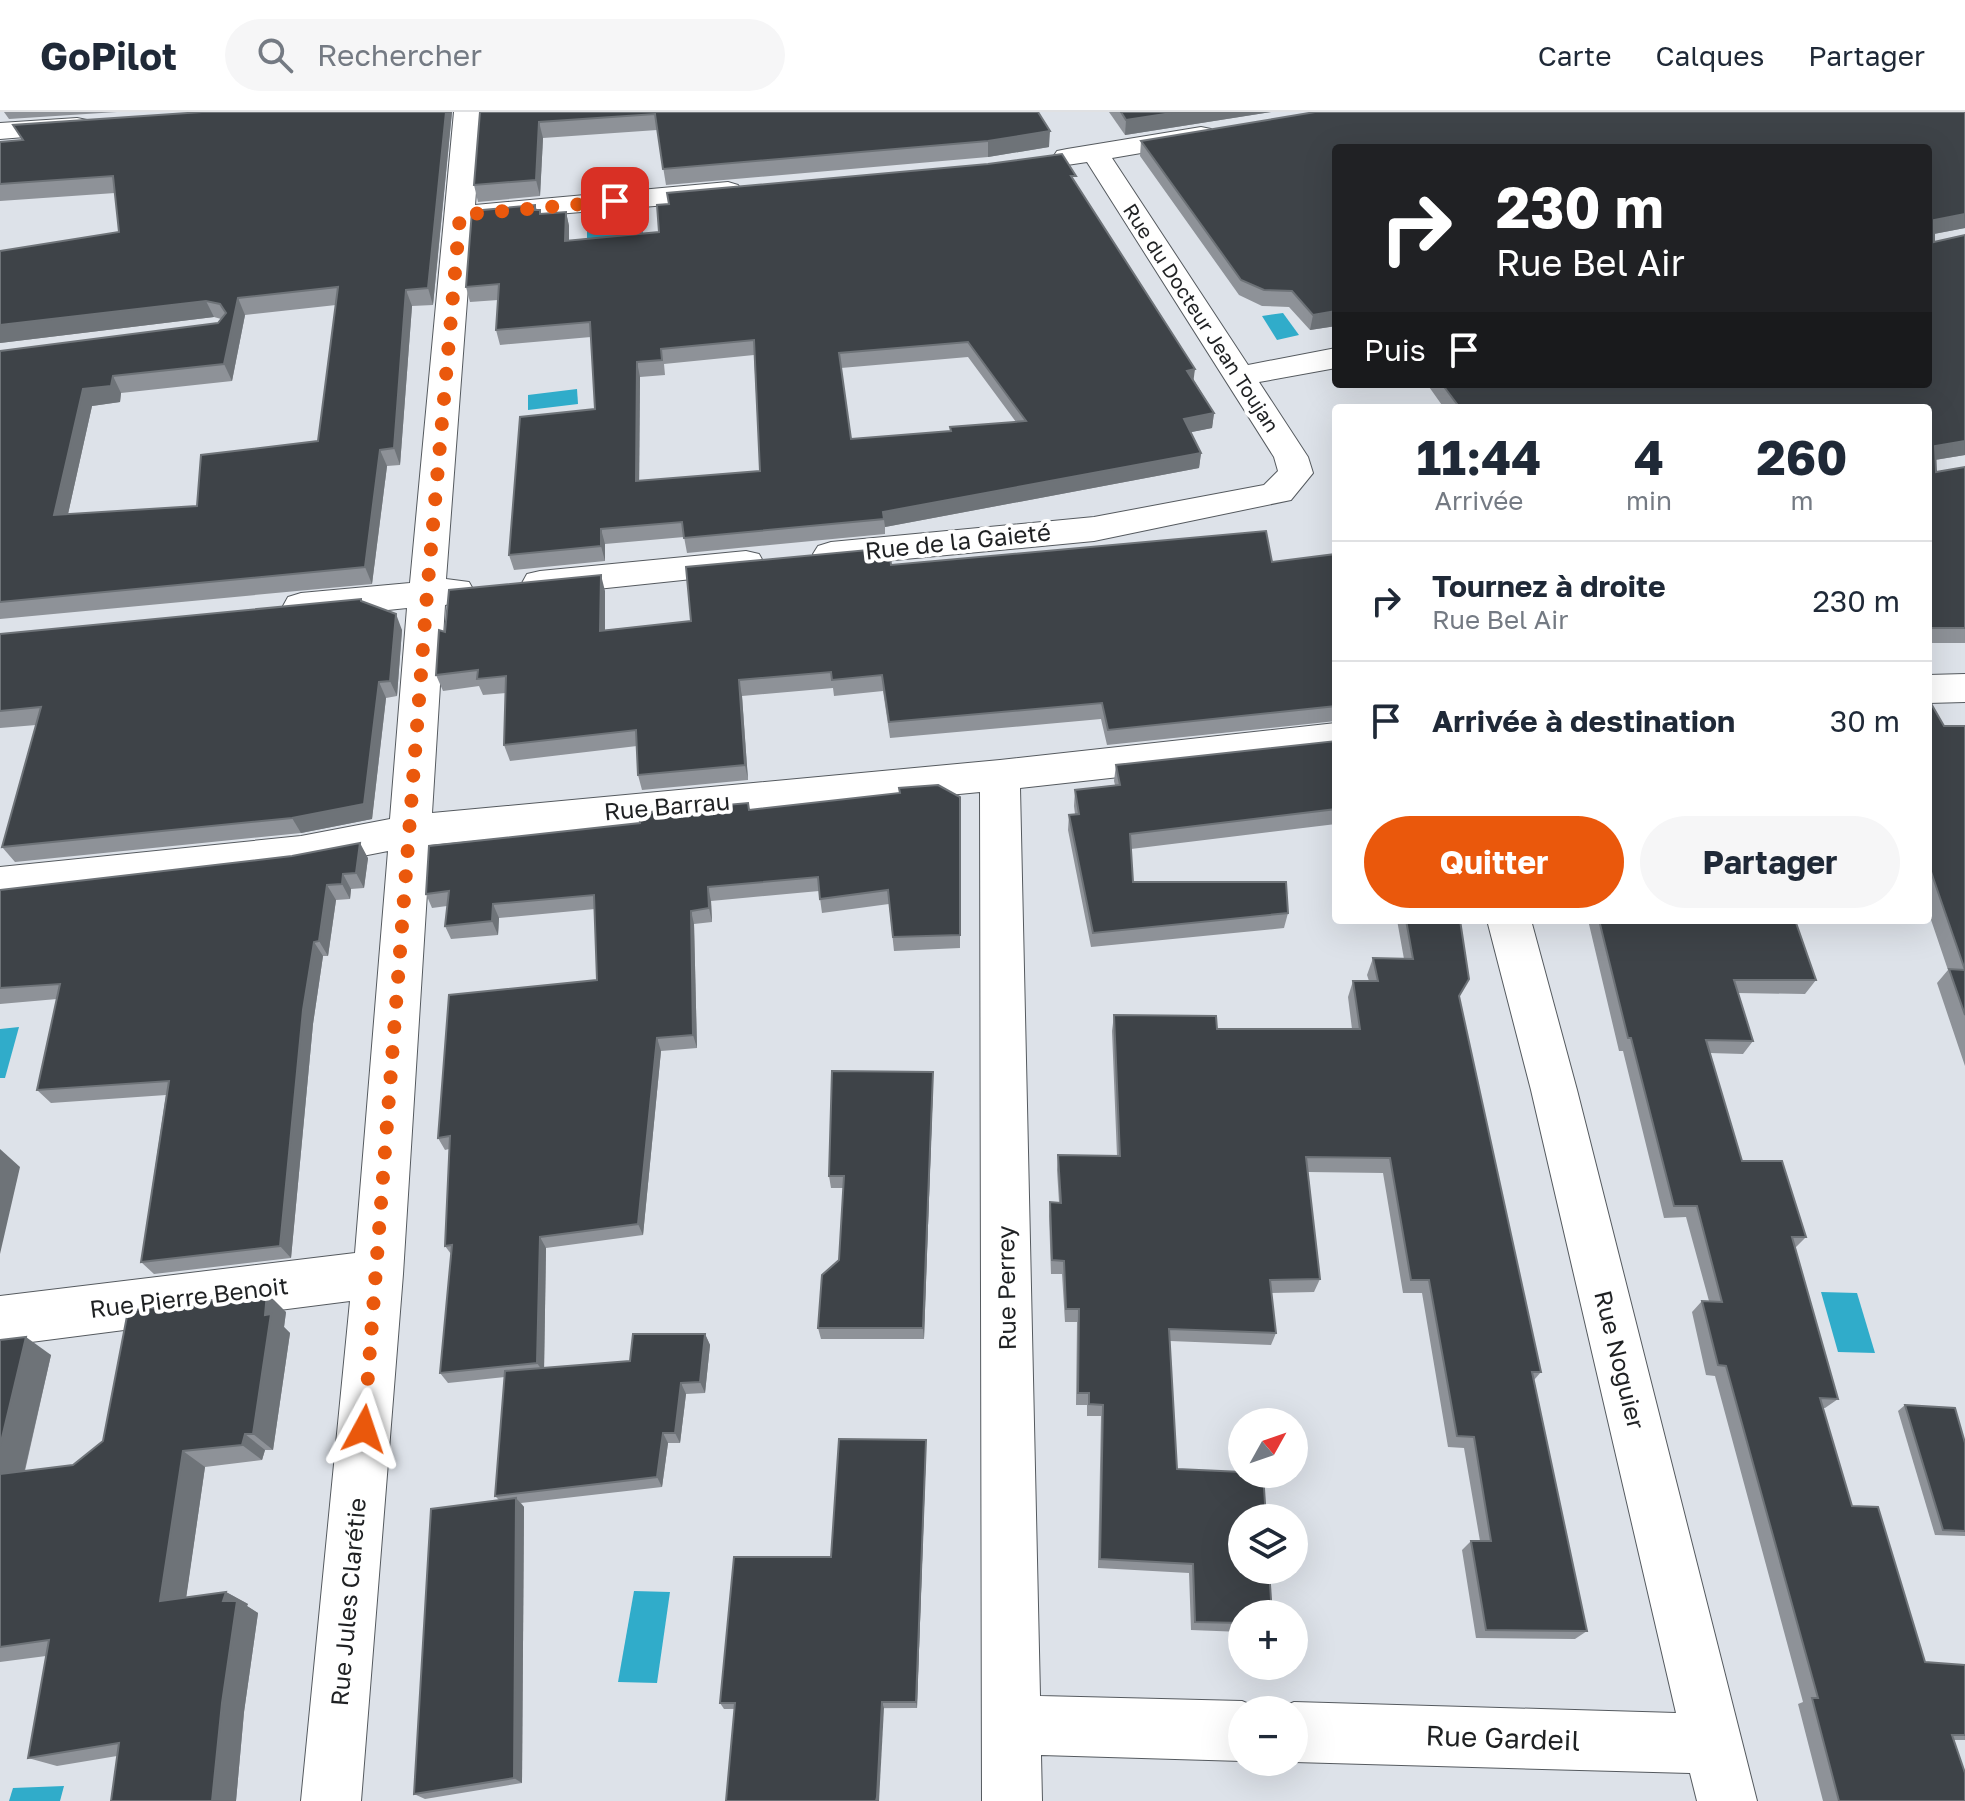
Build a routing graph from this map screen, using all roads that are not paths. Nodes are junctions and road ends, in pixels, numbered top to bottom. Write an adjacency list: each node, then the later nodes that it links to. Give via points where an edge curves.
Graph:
1 (468, 112): 8 (street, Rue Jules Clarétie)
2 (110, 124): 4 (street)
3 (1232, 130): 5 (street)
4 (0, 131)
5 (1095, 153): 6 (street); 10 (street, Rue du Docteur Jean Toujan)
6 (1034, 162)
7 (755, 189): 8 (street)
8 (460, 215): 12 (street, Rue Jules Clarétie)
9 (1332, 359): 10 (street)
10 (1239, 376): 11 (street, Rue du Docteur Jean Toujan, via 1291,457 1296,473)
11 (1289, 484): 12 (street, Rue de la Gaieté, via 1264,496 1094,529)
12 (427, 594): 13 (street, Rue de la Gaieté); 18 (street, Rue Jules Clarétie)
13 (269, 609)
14 (1965, 688): 15 (street)
15 (1932, 689)
16 (1332, 738): 17 (street, Rue Barrau)
17 (1000, 775): 18 (street, Rue Barrau); 23 (street, Rue Perrey)
18 (410, 831): 19 (street, Rue Barrau, via 301,852); 21 (street, Rue Jules Clarétie)
19 (0, 884)
20 (1510, 924): 26 (street, Rue Noguier)
21 (378, 1274): 22 (street, Rue Pierre Benoit); 27 (street, Rue Jules Clarétie)
22 (0, 1321)
23 (1013, 1725): 24 (street); 28 (street, Rue Perrey)
24 (1228, 1731)
25 (1308, 1732): 26 (street, Rue Gardeil)
26 (1712, 1744): 29 (street, Rue Noguier)
27 (331, 1801)
28 (1012, 1801)
29 (1727, 1801)

